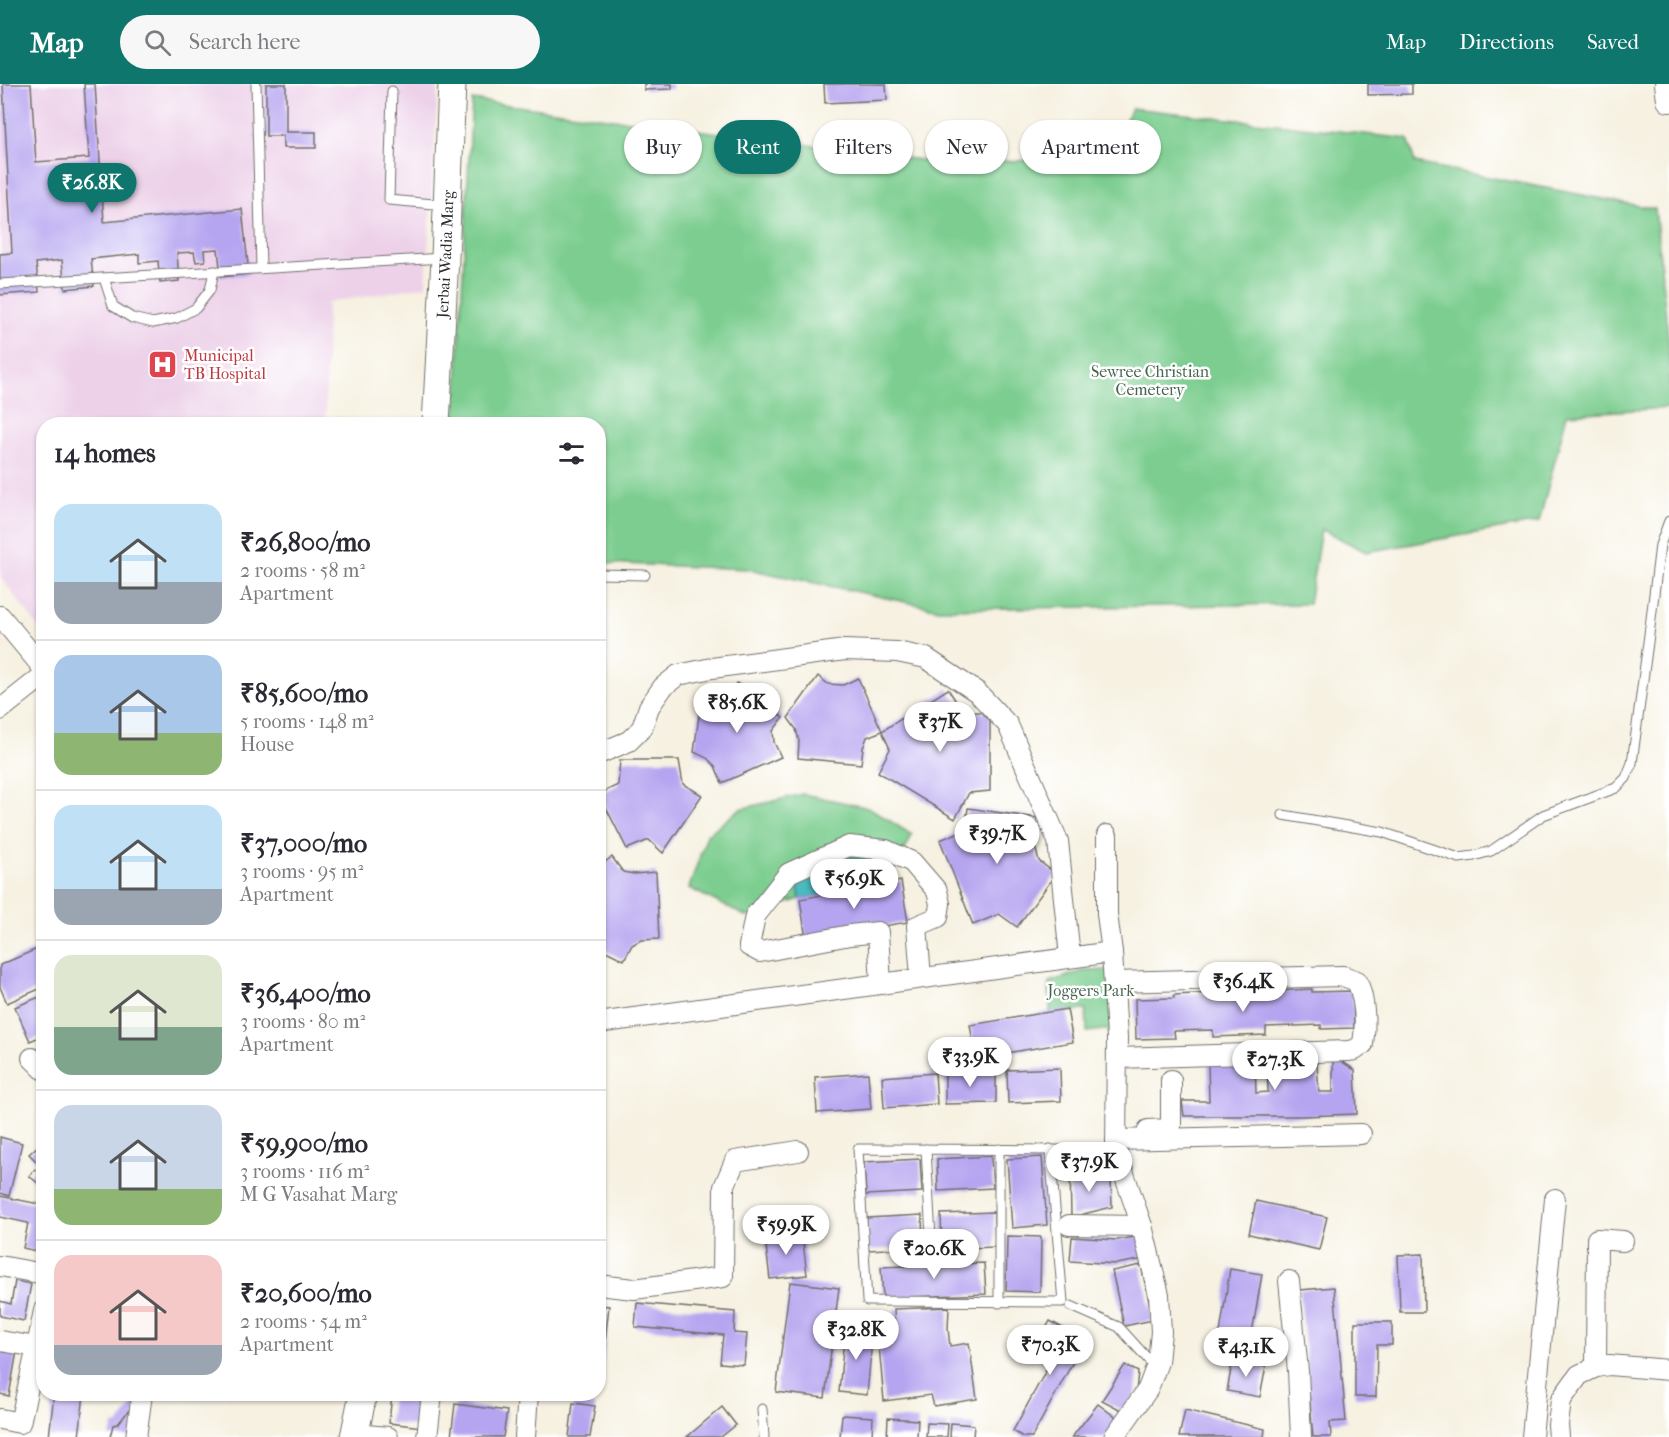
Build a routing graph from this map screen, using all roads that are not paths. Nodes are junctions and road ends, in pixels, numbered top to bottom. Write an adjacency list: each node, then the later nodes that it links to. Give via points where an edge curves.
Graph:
1 (256, 84): 8 (lane)
2 (452, 84): 6 (main road, Jerbai Wadia Marg)
3 (1667, 84): 5 (street)
4 (392, 91): 6 (lane, via 389,200)
5 (1669, 100)
6 (447, 206): 7 (main road, Jerbai Wadia Marg)
7 (445, 258): 8 (lane); 12 (main road, Jerbai Wadia Marg)
8 (261, 268): 9 (lane)
9 (214, 271): 10 (lane); 10 (lane, via 210,290 196,308 177,318 153,323 132,318 113,306)
10 (105, 278): 11 (lane)
11 (0, 284)
12 (436, 417)
13 (1669, 521): 21 (lane, via 1660,545 1632,763 1626,778 1616,788 1543,815 1491,851 1459,858 1382,832)
14 (606, 574): 15 (lane)
15 (645, 575)
16 (0, 616): 17 (street)
17 (36, 659)
18 (36, 681): 19 (street)
19 (0, 710)
20 (606, 751): 24 (street, via 629,741 642,728 649,707 663,687 678,675 845,650 897,652 926,658 977,692 1008,726 1058,841)
21 (1283, 815)
22 (1107, 835): 23 (street, via 1107,914)
23 (1112, 952): 24 (street); 26 (street)
24 (1070, 957): 25 (street)
25 (921, 978): 27 (street); 27 (street, via 917,926 938,917 940,904 938,891 912,862 886,850 849,846 789,873 755,916 749,946 760,952 878,932)
26 (1114, 982): 29 (street); 29 (street, via 1343,976 1357,981 1365,1030 1363,1044 1348,1051)
27 (880, 984): 28 (street)
28 (606, 1022)
29 (1117, 1058): 32 (street)
30 (1171, 1080): 33 (street, via 1172,1124)
31 (1124, 1086): 32 (street)
32 (1121, 1110): 35 (street)
33 (1164, 1134): 34 (street); 35 (street)
34 (1361, 1134)
35 (1119, 1138): 38 (lane); 42 (street)
36 (926, 1149): 37 (lane); 43 (lane); 49 (lane, via 858,1149 867,1301)
37 (999, 1149): 38 (lane); 49 (lane)
38 (1050, 1149): 49 (lane, via 1063,1302)
39 (798, 1151): 48 (street, via 735,1161 724,1187 723,1277 634,1289)
40 (1555, 1198): 72 (street)
41 (1069, 1225): 42 (street)
42 (1143, 1226): 55 (street, via 1159,1295 1161,1332)
43 (931, 1238)
44 (1623, 1240): 54 (street, via 1597,1239)
45 (0, 1266): 46 (street)
46 (36, 1273)
47 (1289, 1281): 71 (street)
48 (606, 1286)
49 (999, 1303)
50 (1071, 1306): 55 (lane, via 1119,1327)
51 (0, 1341): 52 (street)
52 (36, 1347)
53 (36, 1352): 63 (street)
54 (1596, 1367): 56 (street); 73 (street, via 1579,1375 1561,1400)
55 (1156, 1368): 70 (street, via 1148,1389)
56 (1669, 1370)
57 (141, 1401): 65 (street)
58 (362, 1401): 64 (main road)
59 (431, 1401): 67 (street)
60 (528, 1401): 68 (street)
61 (762, 1409): 69 (lane)
62 (0, 1419): 63 (street)
63 (19, 1430)
64 (354, 1436): 66 (street)
65 (136, 1437)
66 (388, 1437)
67 (427, 1437)
68 (525, 1437)
69 (764, 1437)
70 (1114, 1437)
71 (1301, 1437)
72 (1532, 1437)
73 (1559, 1437)

